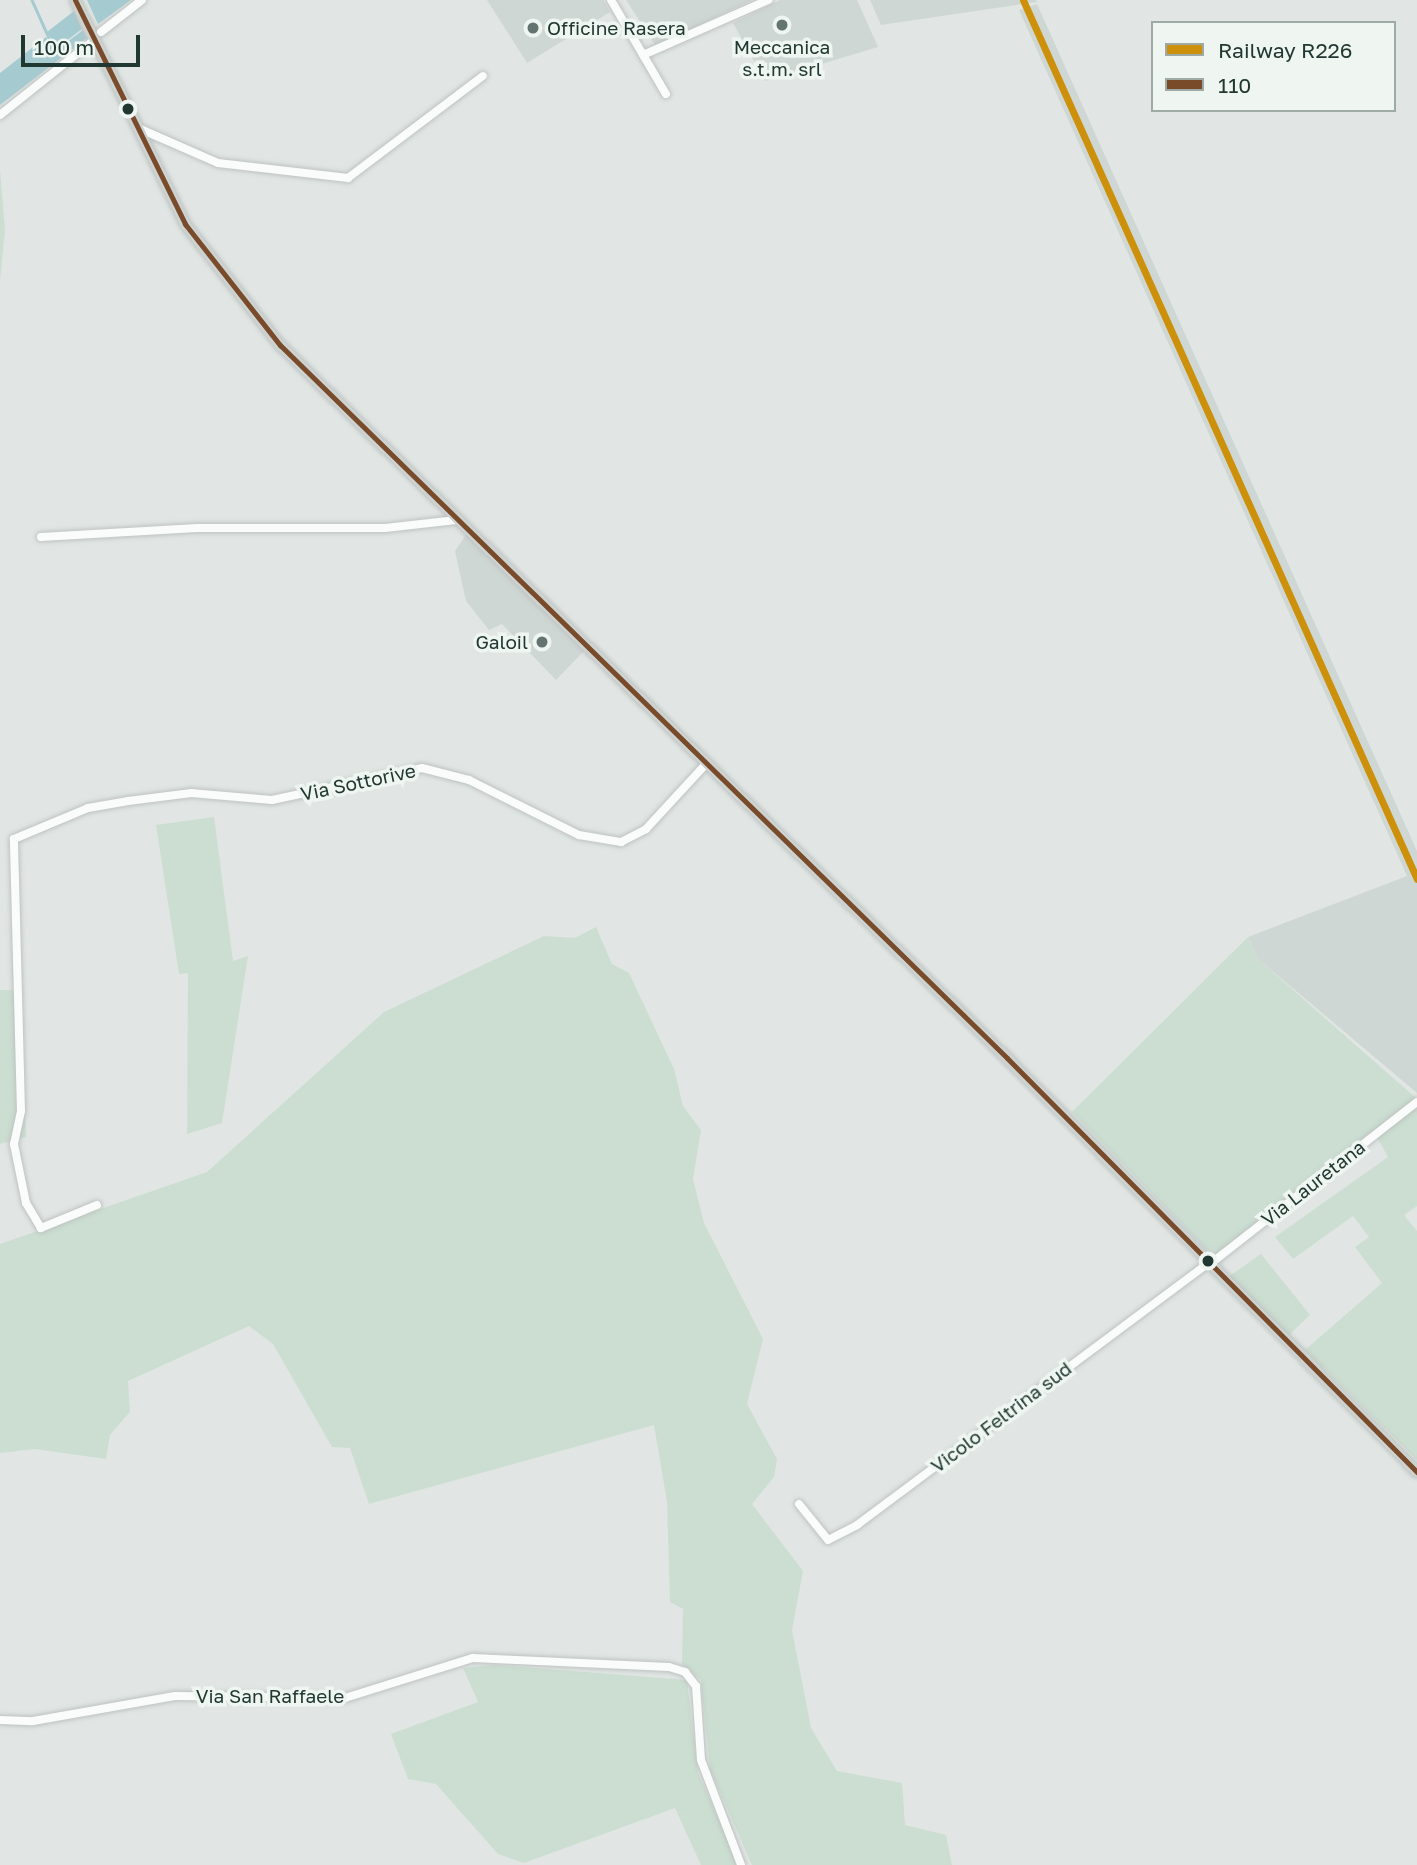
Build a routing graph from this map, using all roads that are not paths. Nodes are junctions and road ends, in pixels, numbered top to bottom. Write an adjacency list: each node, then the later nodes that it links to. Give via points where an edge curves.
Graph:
1 (75, 0): 5 (main road)
2 (142, 0): 5 (street)
3 (611, 0): 6 (street)
4 (768, 0): 6 (street)
5 (97, 36): 9 (street); 10 (main road)
6 (643, 55): 8 (street)
7 (483, 76): 10 (street, via 388,152 341,180 218,163)
8 (666, 94)
9 (0, 115)
10 (134, 126): 11 (main road, via 208,259 280,345)
11 (457, 520): 12 (street, via 385,528 197,528); 13 (main road)
12 (41, 537)
13 (705, 765): 15 (street, Via Sottorive, via 646,830 621,842 579,835 469,780 422,768 272,800 191,793 128,801 88,808 14,839 21,1111 14,1144 26,1203 41,1228); 16 (main road)
14 (1417, 1102): 16 (street, Via Lauretana)
15 (97, 1205)
16 (1209, 1264): 17 (main road); 18 (street, Vicolo Feltrina sud, via 857,1525 828,1540)
17 (1417, 1472)
18 (799, 1504)
19 (0, 1720): 20 (street, Via San Raffaele, via 33,1721 175,1696 345,1698 461,1660 499,1657 669,1667 685,1672 695,1686 701,1760)
20 (741, 1865)

